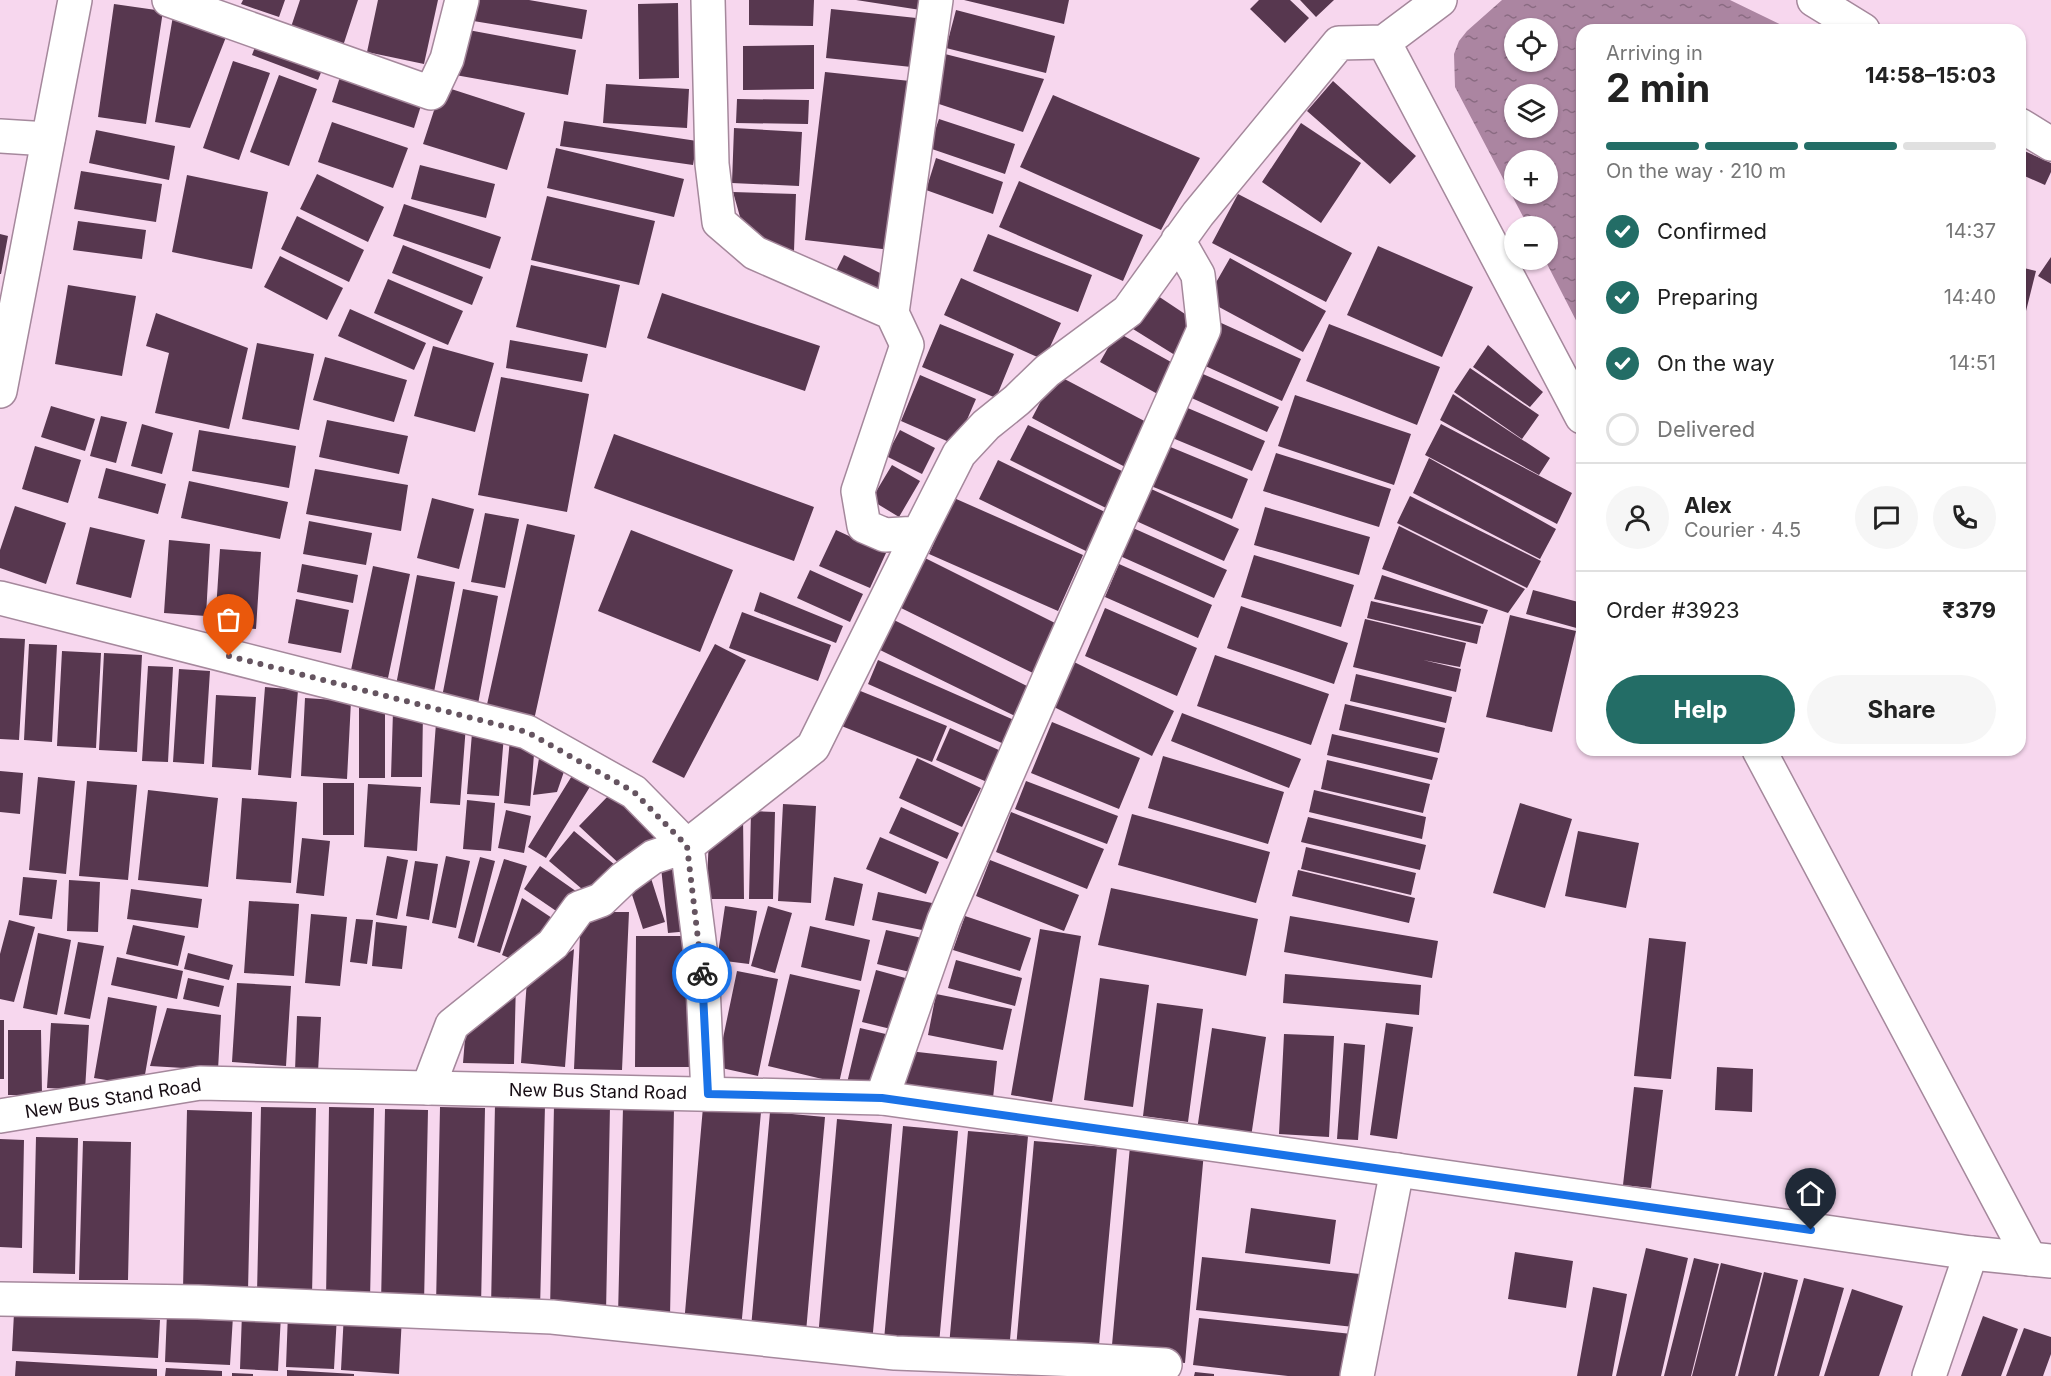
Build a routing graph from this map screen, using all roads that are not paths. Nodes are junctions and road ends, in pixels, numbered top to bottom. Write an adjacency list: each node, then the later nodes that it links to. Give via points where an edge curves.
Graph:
1 (75, 0): 12 (main road)
2 (169, 0): 3 (main road, via 431,93 447,58)
3 (462, 0)
4 (708, 0): 15 (main road, via 712,164 719,222 755,253)
5 (936, 0): 15 (main road)
6 (1814, 0): 8 (main road)
7 (1423, 5): 9 (main road)
8 (1853, 24)
9 (1384, 42): 14 (main road, via 1339,43); 17 (main road)
10 (2026, 129): 13 (main road)
11 (0, 136): 12 (main road)
12 (48, 139): 16 (main road)
13 (2051, 144)
14 (1178, 240): 18 (main road, via 1128,311 1047,371 959,454); 24 (main road, via 1198,275 1204,329 944,920)
15 (892, 313): 18 (main road, via 907,345 858,491 864,526 885,535)
16 (0, 391)
17 (1576, 406)
18 (920, 533): 21 (main road, via 813,747)
19 (0, 598): 21 (main road, via 527,732 634,792)
20 (1762, 756): 28 (main road)
21 (687, 846): 22 (main road, via 653,857 601,900 579,908 553,944 452,1025); 23 (main road, via 702,964)
22 (428, 1088): 23 (main road, New Bus Stand Road); 25 (main road, New Bus Stand Road, via 200,1083)
23 (708, 1094): 24 (main road, New Bus Stand Road)
24 (882, 1098): 26 (main road, New Bus Stand Road)
25 (0, 1116)
26 (1397, 1170): 27 (main road, New Bus Stand Road); 31 (main road)
27 (1971, 1253): 28 (main road, New Bus Stand Road); 32 (main road)
28 (2040, 1260)
29 (0, 1299): 30 (main road, via 198,1302 552,1317 895,1353)
30 (1165, 1365)
31 (1357, 1376)
32 (1929, 1376)

